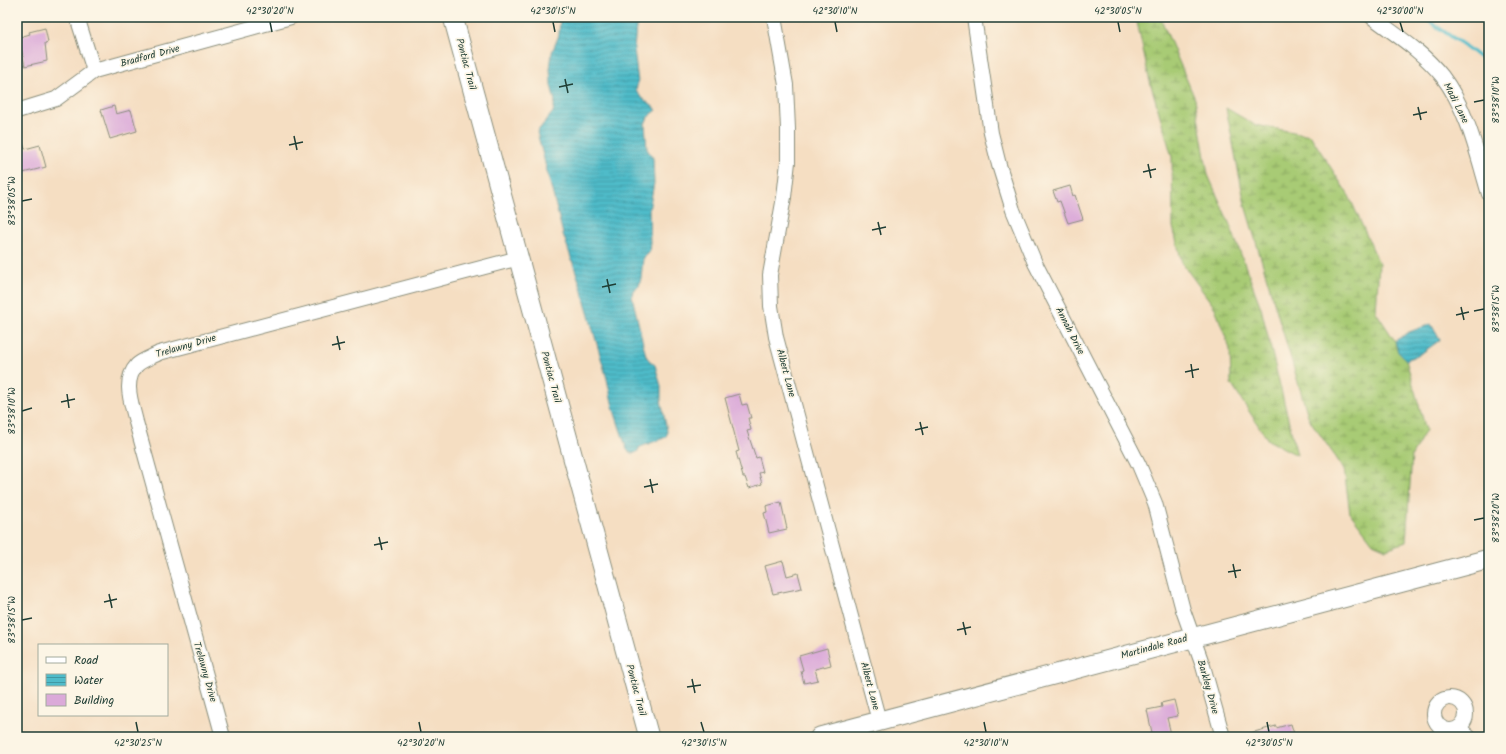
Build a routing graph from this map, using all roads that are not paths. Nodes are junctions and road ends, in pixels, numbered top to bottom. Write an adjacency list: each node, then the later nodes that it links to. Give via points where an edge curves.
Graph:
1 (77, 17): 7 (street)
2 (292, 17): 7 (street, Bradford Drive)
3 (453, 17): 10 (main road, Pontiac Trail)
4 (774, 17): 13 (street, Albert Lane, via 786,85 788,140 784,197 770,275 772,314)
5 (974, 17): 12 (street, Annah Drive, via 991,133 1011,205 1035,263 1145,478 1155,503 1183,610)
6 (1372, 17): 9 (street, Madi Lane, via 1427,61 1448,84 1465,118)
7 (94, 71): 8 (street, Bradford Drive, via 56,99)
8 (17, 111)
9 (1489, 194)
10 (519, 258): 14 (street, Trelawny Drive, via 159,353 137,366 130,376 128,384 136,422); 15 (main road, Pontiac Trail)
11 (1489, 559): 12 (main road, Martindale Road)
12 (1193, 637): 13 (main road, Martindale Road); 17 (street, Barkley Drive)
13 (879, 721): 16 (main road, Martindale Road)
14 (224, 737)
15 (649, 737)
16 (820, 737)
17 (1223, 737)

